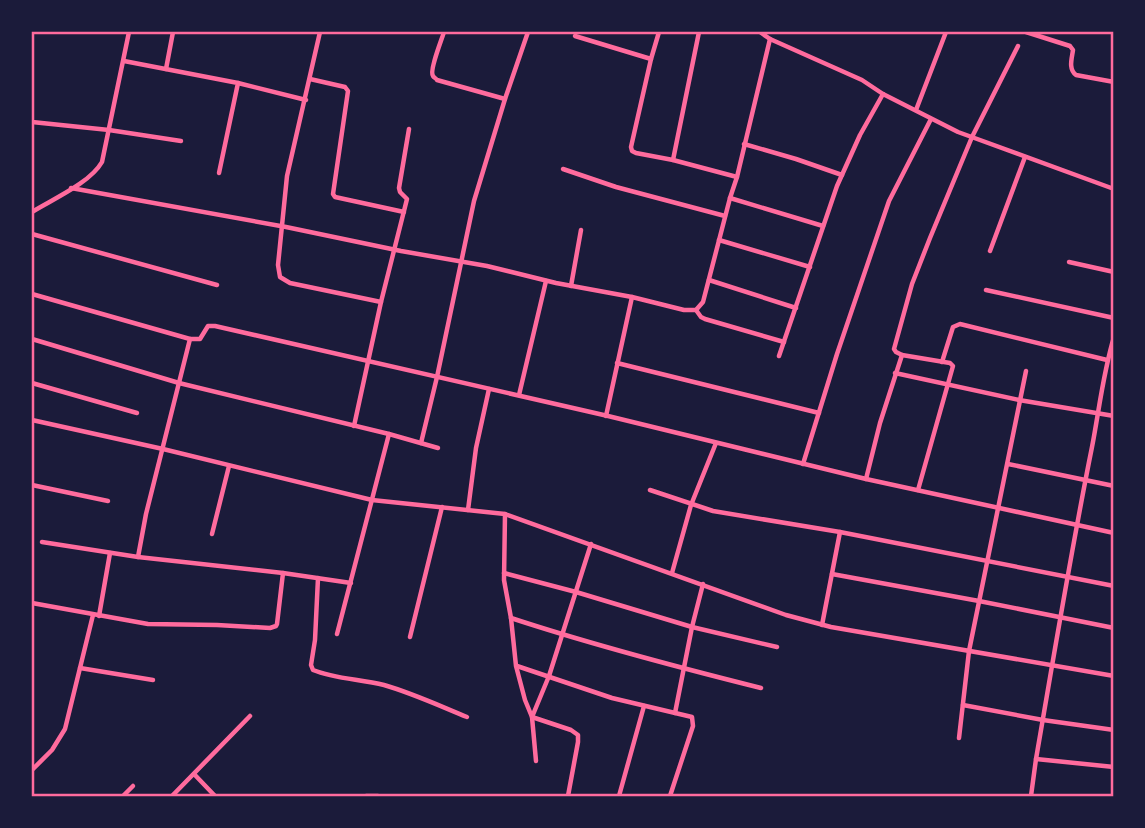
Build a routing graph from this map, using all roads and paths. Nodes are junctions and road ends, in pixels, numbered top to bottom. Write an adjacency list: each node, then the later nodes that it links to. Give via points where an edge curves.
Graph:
1 (129, 32): 15 (street)
2 (173, 32): 16 (street)
3 (320, 32): 17 (street)
4 (444, 32): 21 (street, via 433,76)
5 (528, 32): 21 (street)
6 (659, 32): 14 (street)
7 (699, 32): 32 (street)
8 (760, 32): 12 (street)
9 (946, 32): 23 (street)
10 (1026, 32): 18 (street, via 1070,46 1076,75)
11 (575, 36): 14 (street)
12 (770, 39): 20 (street); 30 (street)
13 (1018, 46): 28 (street)
14 (651, 59): 32 (street, via 631,149)
15 (124, 61): 16 (street); 27 (street)
16 (166, 69): 19 (street)
17 (310, 79): 22 (street); 41 (street, via 348,91 335,197)
18 (1114, 82)
19 (238, 83): 22 (street); 34 (street)
20 (883, 94): 23 (street); 35 (street)
21 (505, 99): 50 (street, via 474,201)
22 (306, 100): 44 (street, via 287,176)
23 (916, 110): 24 (street)
24 (931, 119): 28 (street); 85 (street, via 889,201)
25 (32, 122): 27 (street)
26 (410, 129): 41 (street, via 399,188 407,200)
27 (109, 130): 29 (street); 37 (street, via 99,167)
28 (972, 137): 31 (street); 69 (street, via 912,284 894,349)
29 (181, 141)
30 (744, 144): 35 (street); 36 (street)
31 (1025, 157): 38 (street); 49 (street)
32 (673, 160): 36 (street)
33 (563, 169): 42 (street)
34 (219, 173)
35 (842, 175): 43 (street)
36 (737, 177): 39 (street)
37 (71, 188): 40 (street); 44 (street)
38 (1114, 189)
39 (730, 198): 42 (street); 43 (street)
40 (32, 212)
41 (404, 212): 48 (street)
42 (725, 216): 47 (street)
43 (823, 226): 52 (street)
44 (281, 227): 48 (street); 61 (street, via 278,265 284,280)
45 (581, 230): 57 (street)
46 (32, 234): 56 (street)
47 (719, 240): 52 (street); 54 (street)
48 (394, 250): 50 (street); 61 (street)
49 (990, 251)
50 (462, 262): 55 (street); 77 (street)
51 (1069, 262): 53 (street)
52 (810, 267): 62 (street)
53 (1114, 272)
54 (709, 280): 62 (street); 63 (street, via 704,302)
55 (546, 281): 57 (street); 82 (street)
56 (217, 285)
57 (571, 286): 60 (street)
58 (986, 290): 64 (street)
59 (32, 294): 67 (street)
60 (632, 297): 63 (street); 74 (street)
61 (381, 302): 72 (street)
62 (796, 308): 68 (street)
63 (696, 310): 68 (street, via 705,319)
64 (1114, 318)
65 (1114, 337): 71 (street)
66 (32, 339): 79 (street)
67 (190, 339): 72 (street, via 200,339 211,326); 79 (street)
68 (784, 342): 70 (street)
69 (902, 355): 73 (street); 76 (street)
70 (779, 356)
71 (1107, 360): 73 (street, via 960,324 953,327); 86 (street)
72 (368, 362): 77 (street); 90 (street)
73 (942, 362): 80 (street, via 953,366)
74 (617, 363): 85 (street); 87 (street)
75 (1026, 371): 83 (street)
76 (895, 373): 80 (street); 99 (street)
77 (437, 377): 81 (street); 92 (street)
78 (32, 383): 84 (street)
79 (179, 383): 90 (street); 95 (street)
80 (948, 385): 83 (street); 104 (street)
81 (489, 389): 82 (street); 110 (street)
82 (519, 396): 87 (street)
83 (1019, 400): 86 (street); 97 (street)
84 (137, 413)
85 (819, 413): 96 (street)
86 (1098, 413): 88 (street); 100 (street)
87 (606, 416): 93 (street)
88 (1114, 416)
89 (32, 420): 95 (street)
90 (354, 426): 91 (street)
91 (389, 434): 92 (street); 105 (street)
92 (421, 443): 94 (street)
93 (716, 443): 96 (street); 107 (street)
94 (438, 448)
95 (163, 449): 98 (street); 119 (street)
96 (803, 464): 99 (street)
97 (1008, 464): 100 (street); 109 (street)
98 (229, 466): 105 (street); 115 (street)
99 (866, 479): 104 (street)
100 (1085, 481): 102 (street); 112 (street)
101 (32, 485): 106 (street)
102 (1114, 486)
103 (650, 490): 107 (street)
104 (918, 491): 109 (street)
105 (372, 500): 108 (street); 127 (street)
106 (108, 501)
107 (691, 505): 113 (street); 123 (street)
108 (442, 507): 110 (street); 141 (street)
109 (997, 508): 112 (street); 120 (street)
110 (468, 510): 111 (street)
111 (505, 514): 117 (street); 122 (street)
112 (1076, 526): 114 (street); 125 (street)
113 (840, 532): 120 (street); 124 (street)
114 (1114, 533)
115 (212, 534)
116 (42, 542): 118 (street)
117 (591, 544): 123 (street); 130 (street)
118 (110, 553): 119 (street); 133 (street)
119 (138, 557): 121 (street)
120 (988, 562): 125 (street); 131 (street)
121 (283, 573): 126 (street); 133 (street, via 274,627 148,624)
122 (504, 573): 130 (street); 135 (street)
123 (672, 573): 128 (street)
124 (832, 574): 131 (street); 136 (street)
125 (1068, 577): 129 (street); 134 (street)
126 (318, 578): 127 (street); 156 (street, via 313,670 384,685)
127 (351, 583): 139 (street)
128 (703, 584): 136 (street); 137 (street)
129 (1114, 586)
130 (576, 592): 137 (street); 140 (street)
131 (979, 601): 134 (street); 143 (street)
132 (32, 603): 133 (street)
133 (96, 615): 146 (street)
134 (1060, 617): 138 (street); 144 (street)
135 (511, 618): 140 (street); 145 (street)
136 (822, 625): 143 (street)
137 (692, 627): 142 (street); 147 (street)
138 (1114, 628)
139 (337, 634)
140 (561, 635): 147 (street); 148 (street)
141 (410, 637)
142 (777, 647)
143 (970, 651): 144 (street); 152 (street)
144 (1052, 665): 149 (street); 158 (street)
145 (516, 666): 148 (street); 157 (street)
146 (80, 668): 150 (street); 164 (street, via 65,729)
147 (684, 669): 151 (street); 154 (street)
148 (549, 676): 153 (street); 157 (street)
149 (1114, 676)
150 (153, 680)
151 (761, 688)
152 (963, 705): 158 (street); 160 (street)
153 (644, 706): 154 (street); 173 (street)
154 (675, 713): 174 (street, via 692,717 694,723)
155 (250, 716): 165 (street)
156 (467, 717)
157 (532, 717): 162 (street); 172 (street, via 578,735)
158 (1042, 720): 159 (street); 161 (street)
159 (1114, 730)
160 (959, 738)
161 (1036, 759): 163 (street); 175 (street)
162 (536, 761)
163 (1114, 767)
164 (32, 770)
165 (194, 774): 168 (street); 169 (street)
166 (132, 786): 167 (street)
167 (123, 796)
168 (172, 796)
169 (215, 796)
170 (366, 796): 171 (street)
171 (378, 796)
172 (568, 796)
173 (619, 796)
174 (670, 796)
175 (1031, 796)

